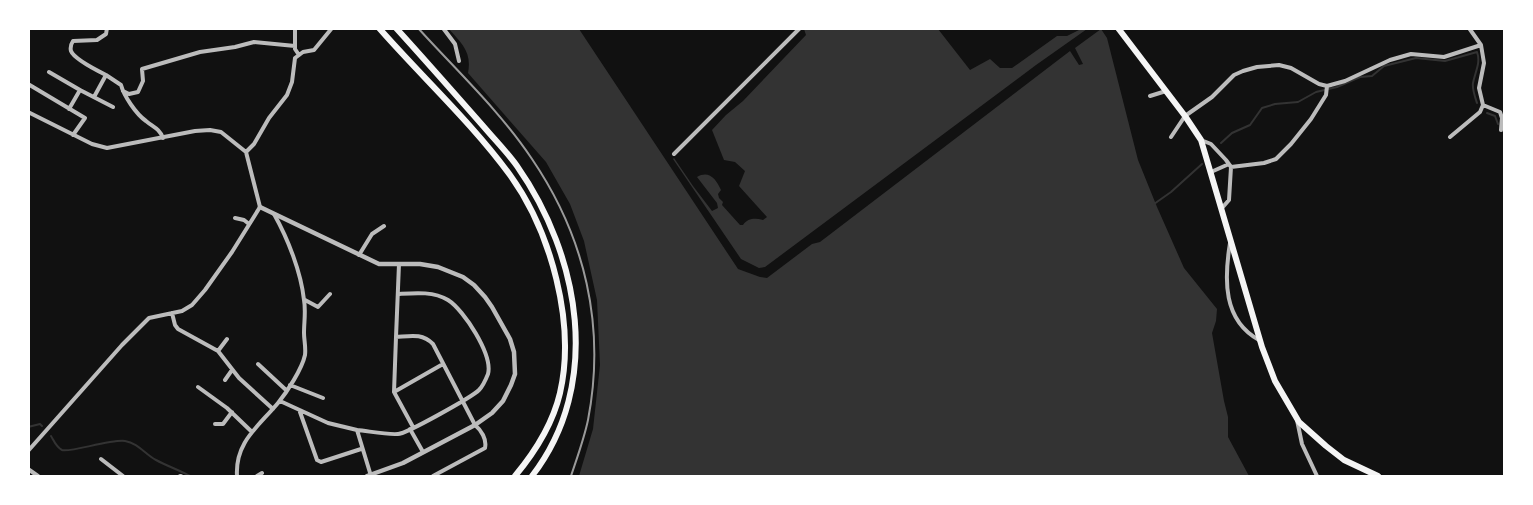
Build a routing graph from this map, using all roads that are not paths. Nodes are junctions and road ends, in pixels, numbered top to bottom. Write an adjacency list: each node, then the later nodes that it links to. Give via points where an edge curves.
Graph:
1 (107, 28): 15 (street, via 106,34 97,40 73,41 70,49)
2 (296, 28): 11 (street)
3 (332, 28): 12 (street, via 314,50)
4 (379, 28): 87 (main road, via 511,176 542,232 555,270 565,337 560,393 532,456)
5 (396, 28): 88 (main road, via 515,164 542,206 568,276 575,319 575,375 558,434)
6 (443, 28): 13 (street, via 455,44)
7 (800, 28): 35 (street)
8 (1118, 28): 20 (main road)
9 (1469, 28): 10 (street)
10 (1481, 45): 17 (street, via 1443,57 1411,54); 23 (street, via 1484,63 1479,88)
11 (295, 46): 12 (street); 19 (street, via 254,42 200,52 142,69 143,81 138,92)
12 (299, 55): 34 (street, via 287,95)
13 (459, 61)
14 (49, 72): 18 (street)
15 (106, 75): 19 (street); 22 (street)
16 (28, 84): 25 (street)
17 (1327, 87): 27 (street, via 1291,68 1257,67 1234,75); 36 (street, via 1311,119 1276,159)
18 (81, 90): 22 (street); 25 (street)
19 (123, 91): 32 (street)
20 (1166, 91): 21 (street); 27 (main road)
21 (1150, 96)
22 (94, 97): 24 (street)
23 (1483, 105): 28 (street, via 1500,112); 31 (street)
24 (113, 107)
25 (69, 108): 29 (street, via 85,118)
26 (28, 112): 29 (street)
27 (1185, 116): 30 (street); 33 (main road)
28 (1501, 130)
29 (74, 135): 32 (street, via 107,148)
30 (1171, 137)
31 (1450, 137)
32 (163, 138): 34 (street, via 210,130 221,132)
33 (1201, 140): 36 (street, via 1211,144); 37 (main road)
34 (246, 152): 38 (street)
35 (674, 154)
36 (1230, 165): 37 (street); 39 (street, via 1228,200)
37 (1211, 172): 39 (main road)
38 (260, 207): 40 (street); 42 (street)
39 (1222, 208): 44 (main road)
40 (274, 214): 45 (street); 49 (street, via 289,244)
41 (235, 218): 42 (street)
42 (249, 224): 50 (street, via 205,290 182,312)
43 (384, 226): 45 (street, via 372,234)
44 (1231, 240): 53 (main road); 53 (street, via 1226,287 1230,305 1248,334)
45 (359, 255): 46 (street, via 379,264)
46 (399, 264): 48 (street); 71 (street, via 438,267 463,277 485,297 510,339 515,362 511,385 503,401)
47 (330, 294): 49 (street, via 318,307)
48 (398, 294): 51 (street); 65 (street, via 419,293 447,299 465,316 487,354 489,366 484,384)
49 (304, 300): 59 (street, via 305,356)
50 (172, 313): 54 (street, via 178,329); 76 (street, via 149,318)
51 (396, 337): 56 (street, via 427,338); 62 (street)
52 (227, 339): 54 (street)
53 (1261, 341): 69 (main road, via 1275,381)
54 (218, 351): 57 (street)
55 (258, 364): 61 (street)
56 (443, 364): 62 (street); 65 (street)
57 (232, 370): 58 (street); 66 (street)
58 (225, 380)
59 (290, 385): 61 (street); 63 (street)
60 (198, 387): 68 (street)
61 (286, 390): 64 (street)
62 (394, 392): 72 (street)
63 (323, 398)
64 (280, 401): 66 (street); 67 (street)
65 (463, 401): 71 (street); 72 (street)
66 (273, 409): 74 (street)
67 (300, 411): 73 (street); 75 (street, via 316,460 321,462)
68 (232, 412): 70 (street, via 223,424); 74 (street)
69 (1296, 417): 89 (street, via 1302,444); 90 (main road, via 1344,460)
70 (215, 424)
71 (475, 425): 77 (street); 86 (street, via 485,448)
72 (411, 428): 73 (street, via 399,434); 77 (street)
73 (357, 430): 75 (street)
74 (252, 432): 84 (street, via 238,458)
75 (361, 449): 81 (street)
76 (28, 451)
77 (423, 452): 81 (street)
78 (101, 459): 83 (street)
79 (28, 469): 82 (street)
80 (262, 473): 85 (street)
81 (369, 476)
82 (38, 477)
83 (123, 477)
84 (237, 477)
85 (257, 477)
86 (433, 477)
87 (515, 477)
88 (532, 477)
89 (1317, 477)
90 (1378, 477)

